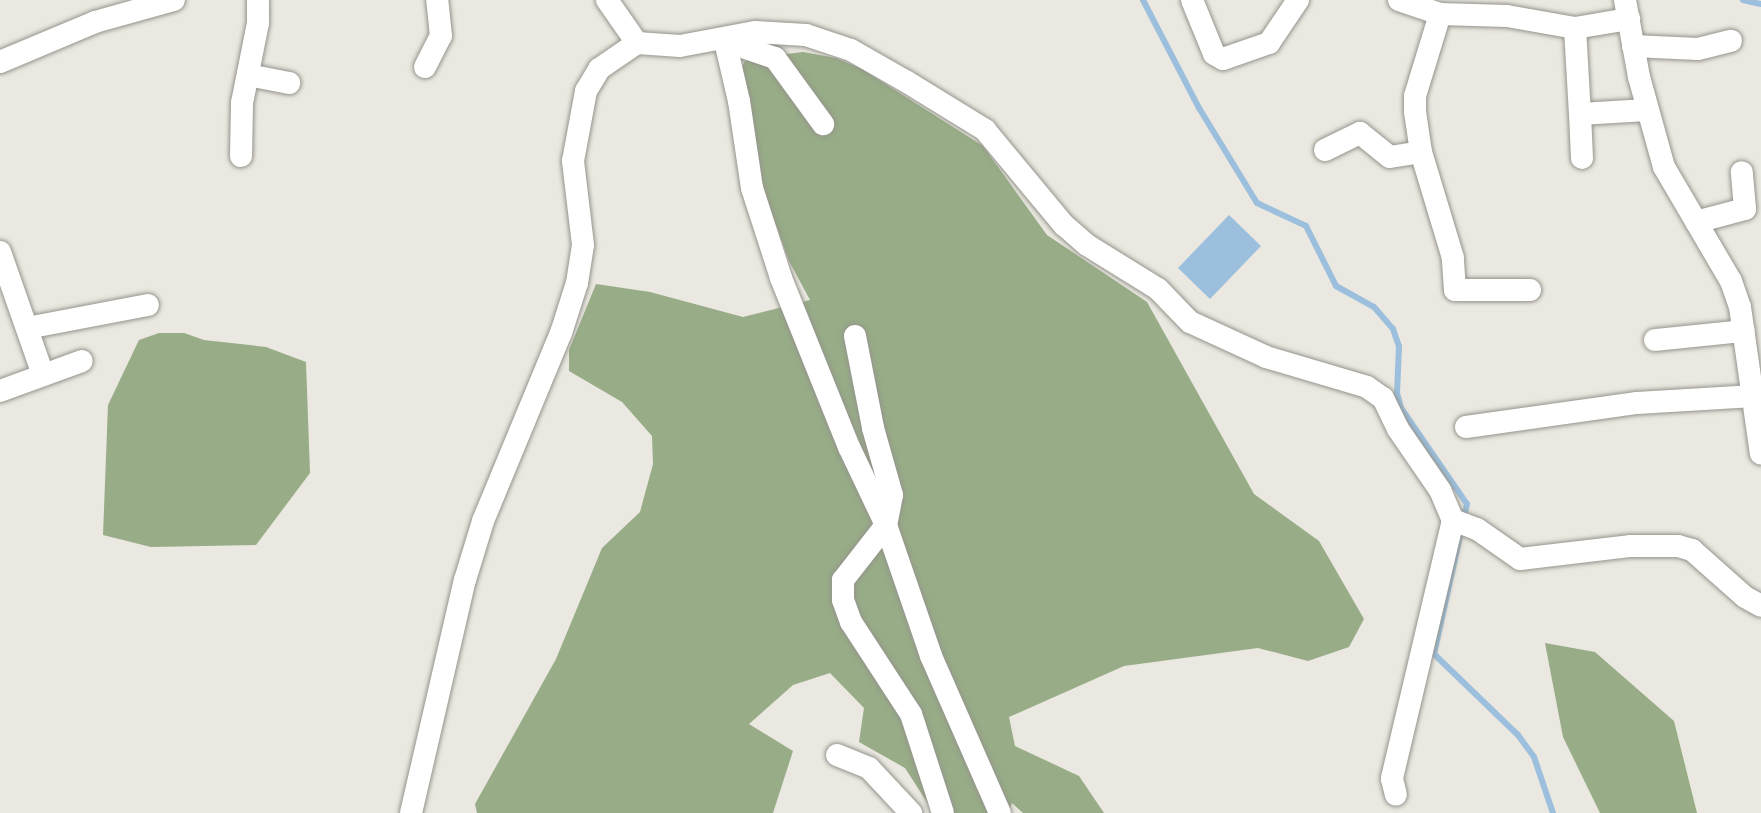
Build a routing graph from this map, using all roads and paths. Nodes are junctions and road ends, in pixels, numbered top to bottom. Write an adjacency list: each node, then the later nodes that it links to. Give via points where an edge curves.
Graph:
1 (174, 0): 15 (street, via 95,22)
2 (258, 0): 17 (street, via 258,23)
3 (437, 0): 16 (street, via 441,36)
4 (608, 0): 13 (street)
5 (1192, 0): 6 (street, via 1214,54 1223,58 1269,43)
6 (1298, 0)
7 (1399, 0): 9 (street)
8 (1627, 10): 10 (street); 14 (street)
9 (1440, 14): 10 (street, via 1507,16); 23 (street, via 1415,96)
10 (1575, 28): 20 (street)
11 (725, 41): 13 (street, via 680,46); 21 (street, via 775,58); 41 (street, via 754,32 806,35 851,50 985,130 1064,225 1088,245 1158,289 1190,322 1266,357 1367,387 1383,398 1398,429 1440,490); 42 (street, via 740,101 752,188 777,266 849,447)
12 (1731, 41): 14 (street, via 1698,50)
13 (637, 43): 46 (street, via 599,69 586,91 573,161 583,245 577,283 561,333 483,521 465,580)
14 (1634, 46): 19 (street)
15 (0, 62)
16 (425, 67)
17 (248, 75): 18 (street); 24 (street, via 242,103)
18 (289, 83)
19 (1647, 110): 20 (street); 27 (street, via 1664,167)
20 (1580, 114): 25 (street)
21 (824, 124)
22 (1325, 150): 23 (street, via 1360,133 1390,157)
23 (1421, 152): 29 (street, via 1453,258 1455,300)
24 (241, 156)
25 (1581, 158)
26 (1742, 172): 27 (street, via 1745,209)
27 (1696, 222): 32 (street, via 1731,281)
28 (0, 252): 31 (street)
29 (1530, 290)
30 (148, 305): 31 (street)
31 (27, 328): 36 (street)
32 (1744, 331): 34 (street); 38 (street)
33 (855, 336): 42 (street, via 873,428 892,495)
34 (1654, 340)
35 (82, 361): 36 (street)
36 (43, 375): 37 (street)
37 (0, 391)
38 (1754, 396): 39 (street, via 1637,403); 40 (street)
39 (1466, 427)
40 (1761, 454)
41 (1453, 520): 43 (street, via 1478,529 1520,559 1631,546 1677,546 1692,550 1731,587); 45 (street, via 1392,779)
42 (886, 525): 48 (street, via 843,580 843,600 851,622 911,714); 49 (street, via 931,656)
43 (1761, 606)
44 (837, 754): 47 (street, via 869,768)
45 (1396, 795)
46 (411, 813)
47 (911, 813)
48 (943, 813)
49 (1000, 813)

